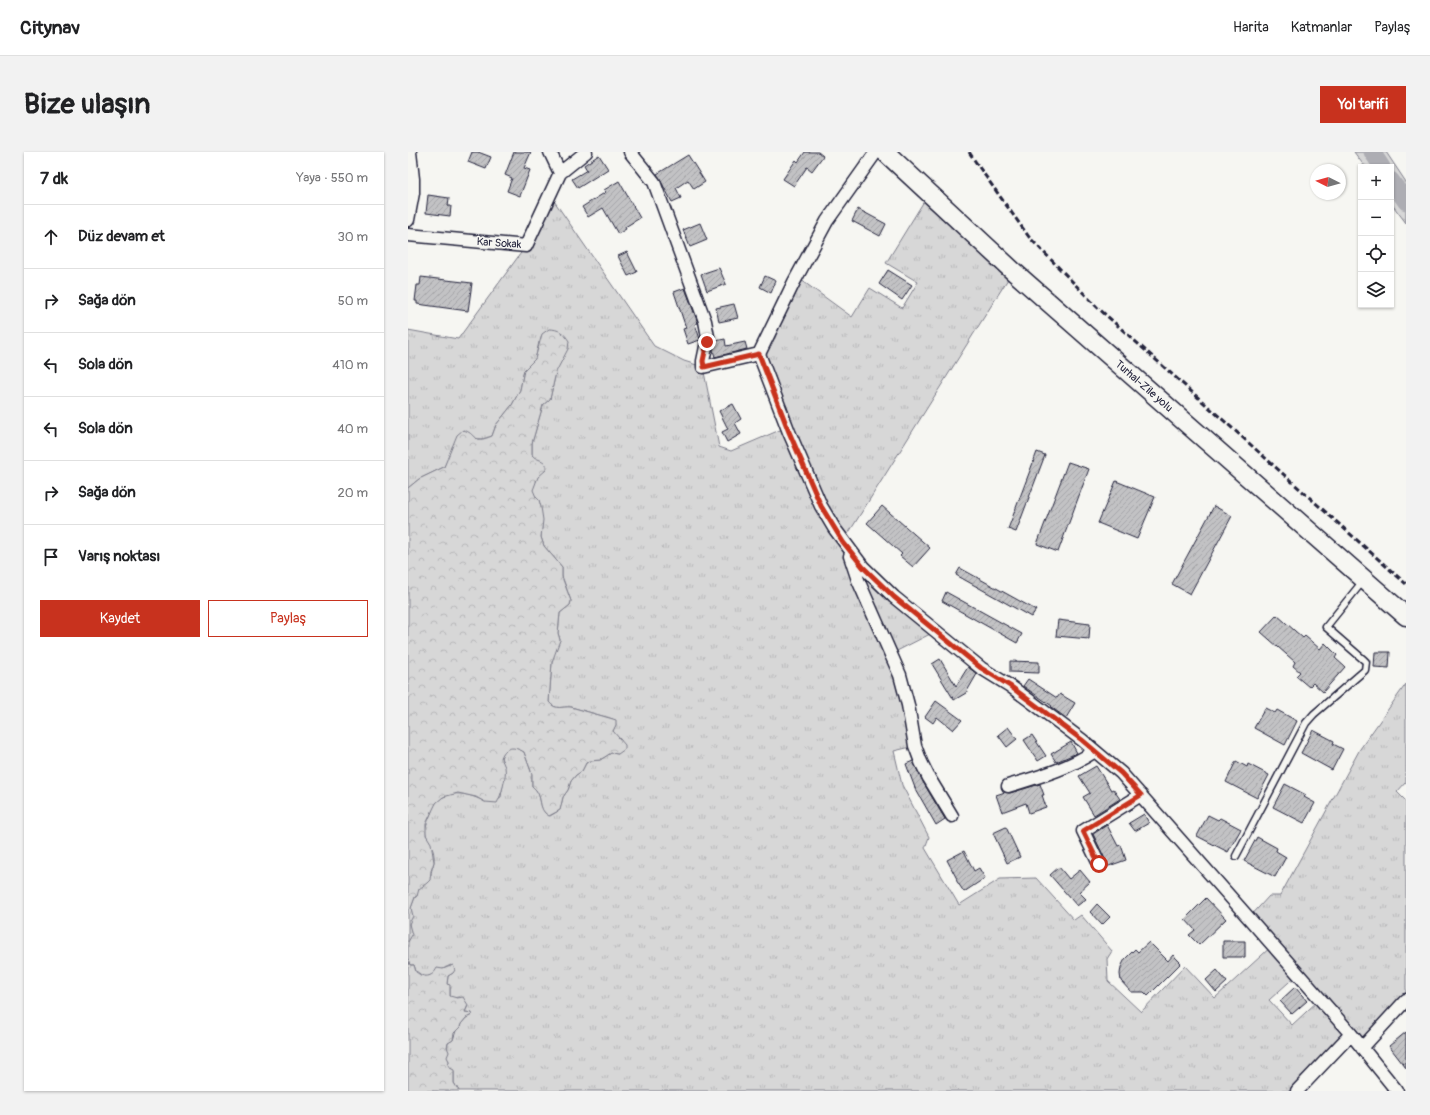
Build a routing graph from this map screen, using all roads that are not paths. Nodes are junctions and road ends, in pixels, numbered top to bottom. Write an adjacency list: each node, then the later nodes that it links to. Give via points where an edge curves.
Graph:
1 (410, 152): 8 (street, via 413,193)
2 (550, 152): 7 (street)
3 (586, 152): 7 (street, Kar Sokak)
4 (630, 152): 10 (street, via 654,182 705,321 708,337 704,367)
5 (876, 152): 10 (street, via 827,221)
6 (885, 152): 12 (main road, Turhal-Zile yolu, via 1025,281)
7 (560, 173): 9 (street, Kar Sokak, via 526,246)
8 (408, 220)
9 (408, 235)
10 (759, 354): 11 (street, via 807,475 824,511)
11 (848, 548): 14 (street, via 894,597 981,668 1010,686); 17 (street, via 858,580 900,675 915,746 921,762)
12 (1364, 580): 13 (main road, Turhal-Zile yolu); 18 (lane, via 1326,627 1366,662 1365,670 1306,723)
13 (1406, 616)
14 (1094, 751): 15 (street, via 1055,772); 16 (street, via 1121,773)
15 (1008, 786)
16 (1141, 795): 19 (street, via 1083,831); 21 (street)
17 (952, 816)
18 (1236, 856)
19 (1099, 864)
20 (1406, 1000): 22 (street)
21 (1351, 1034): 22 (street); 23 (street)
22 (1362, 1048): 24 (street)
23 (1297, 1091)
24 (1397, 1091)

